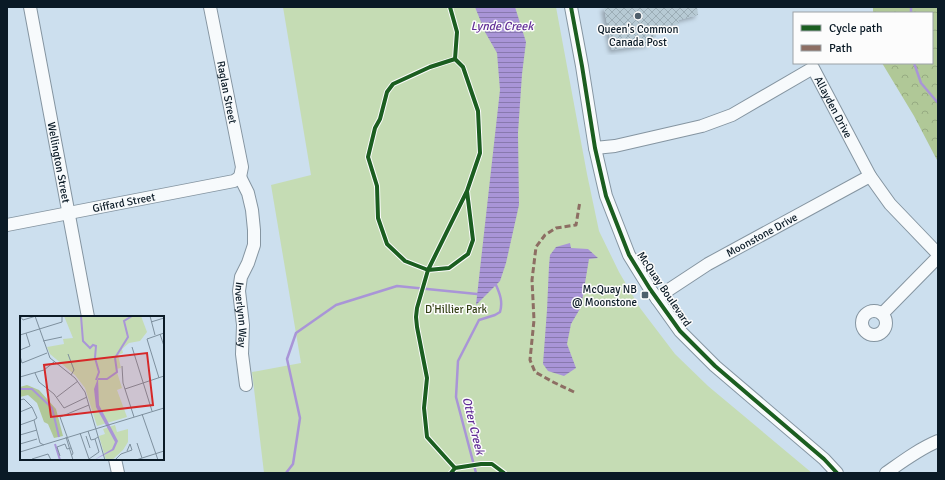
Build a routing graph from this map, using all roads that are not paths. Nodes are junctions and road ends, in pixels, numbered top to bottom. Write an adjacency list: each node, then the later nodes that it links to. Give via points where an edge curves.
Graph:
1 (30, 7): 7 (street, Wellington Street)
2 (210, 7): 6 (street, Raglan Street, via 242,167)
3 (571, 7): 4 (street, McQuay Boulevard)
4 (595, 148): 5 (street, Allayden Drive, via 615,146 702,126 732,115 813,68); 10 (street, McQuay Boulevard, via 606,196 629,255)
5 (870, 176): 9 (street, Allayden Drive, via 890,204); 10 (street, Moonstone Drive, via 708,264)
6 (240, 177): 7 (street, Giffard Street, via 234,181); 13 (street, Inverlynn Way, via 248,193 254,230 254,245 241,277 239,291)
7 (68, 212): 8 (street, Giffard Street); 12 (street, Wellington Street)
8 (7, 225)
9 (938, 256): 11 (street)
10 (657, 299): 17 (street, McQuay Boulevard, via 680,331 715,366)
11 (882, 314)
12 (88, 316)
13 (246, 385)
14 (938, 441): 18 (street)
15 (115, 460): 16 (street)
16 (118, 473)
17 (837, 473)
18 (886, 473)

